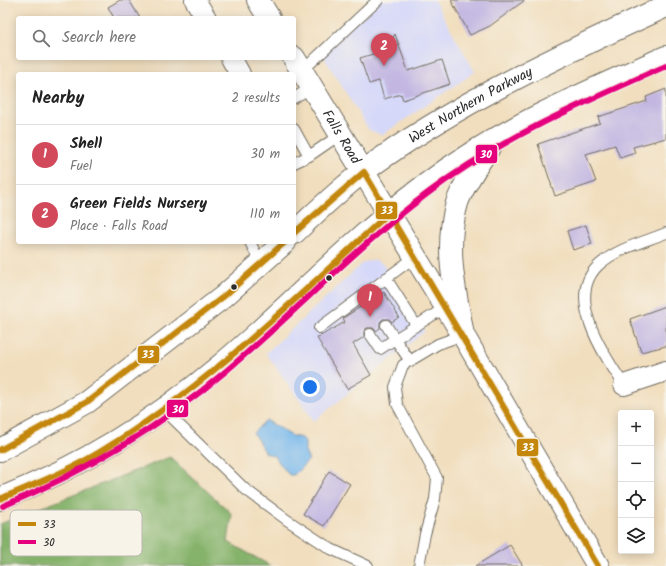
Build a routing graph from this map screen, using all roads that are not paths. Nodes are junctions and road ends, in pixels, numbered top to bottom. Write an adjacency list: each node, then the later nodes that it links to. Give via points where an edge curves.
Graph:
1 (195, 0): 5 (street)
2 (258, 0): 6 (main road)
3 (378, 0): 10 (lane)
4 (666, 6): 17 (main road, West Northern Parkway, via 492,91)
5 (205, 16)
6 (269, 16)
7 (666, 57): 14 (main road, via 563,103)
8 (232, 60): 9 (street)
9 (239, 72)
10 (303, 72): 11 (lane); 13 (main road, Falls Road)
11 (296, 92)
12 (296, 133): 15 (lane)
13 (341, 134): 15 (lane); 17 (main road, Falls Road)
14 (494, 139): 18 (main road, via 426,184); 31 (main road, via 458,202 451,237 452,271)
15 (309, 156): 16 (lane)
16 (296, 162)
17 (364, 172): 18 (main road, Falls Road); 19 (main road, West Northern Parkway)
18 (389, 213): 23 (main road, Falls Road); 36 (main road, via 220,366)
19 (296, 231)
20 (666, 233): 35 (lane, via 622,250 599,264 590,277 585,301 590,324 607,360)
21 (251, 244): 24 (lane)
22 (283, 244): 24 (main road)
23 (415, 256): 25 (lane); 26 (main road, Falls Road)
24 (261, 264): 37 (main road, via 87,402)
25 (386, 278): 28 (lane); 29 (lane, via 368,296)
26 (446, 308): 28 (lane); 31 (main road, Falls Road)
27 (386, 325): 32 (lane)
28 (416, 326): 32 (lane)
29 (319, 328)
30 (370, 334): 32 (lane, via 380,349)
31 (462, 335): 33 (lane, via 438,344); 41 (main road, Falls Road)
32 (395, 339): 33 (lane)
33 (410, 362): 40 (lane, via 403,365 395,387 397,404 437,478 435,499 424,534)
34 (666, 371): 35 (street)
35 (624, 385)
36 (163, 409): 38 (main road, via 103,450 46,480); 39 (lane, via 251,494 331,549)
37 (0, 450)
38 (0, 499)
39 (368, 566)
40 (419, 566)
41 (598, 566)

